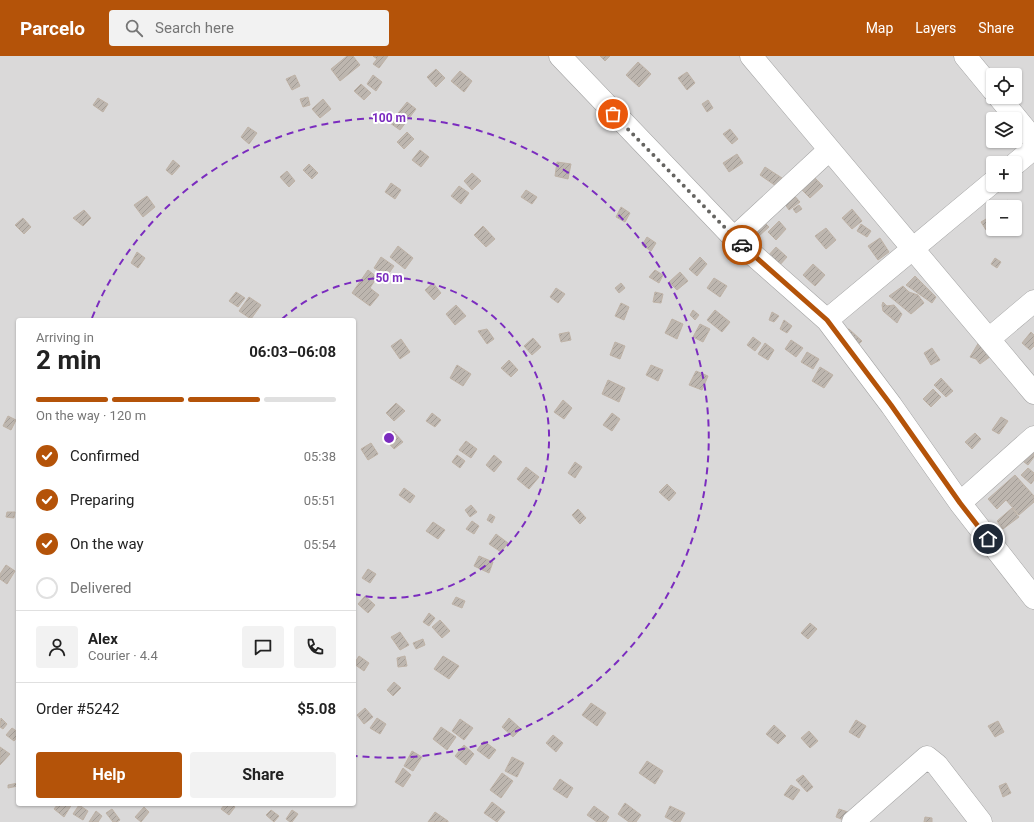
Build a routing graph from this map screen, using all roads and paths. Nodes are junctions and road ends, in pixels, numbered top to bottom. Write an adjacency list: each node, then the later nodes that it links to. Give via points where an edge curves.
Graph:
1 (560, 56): 11 (street)
2 (751, 56): 8 (street)
3 (965, 56): 4 (street)
4 (986, 82)
5 (1004, 104): 6 (street)
6 (1034, 140)
7 (1034, 148): 9 (street)
8 (829, 150): 11 (street); 12 (street)
9 (1022, 158)
10 (986, 188): 12 (street)
11 (734, 238): 14 (street)
12 (913, 249): 14 (street); 15 (street)
13 (1034, 301): 15 (street)
14 (827, 320): 18 (street)
15 (989, 340): 16 (street)
16 (1034, 393)
17 (1034, 437): 18 (street)
18 (960, 503): 19 (street)
19 (1034, 598)
20 (853, 822): 21 (street, via 927,757 937,764)
21 (981, 822)

